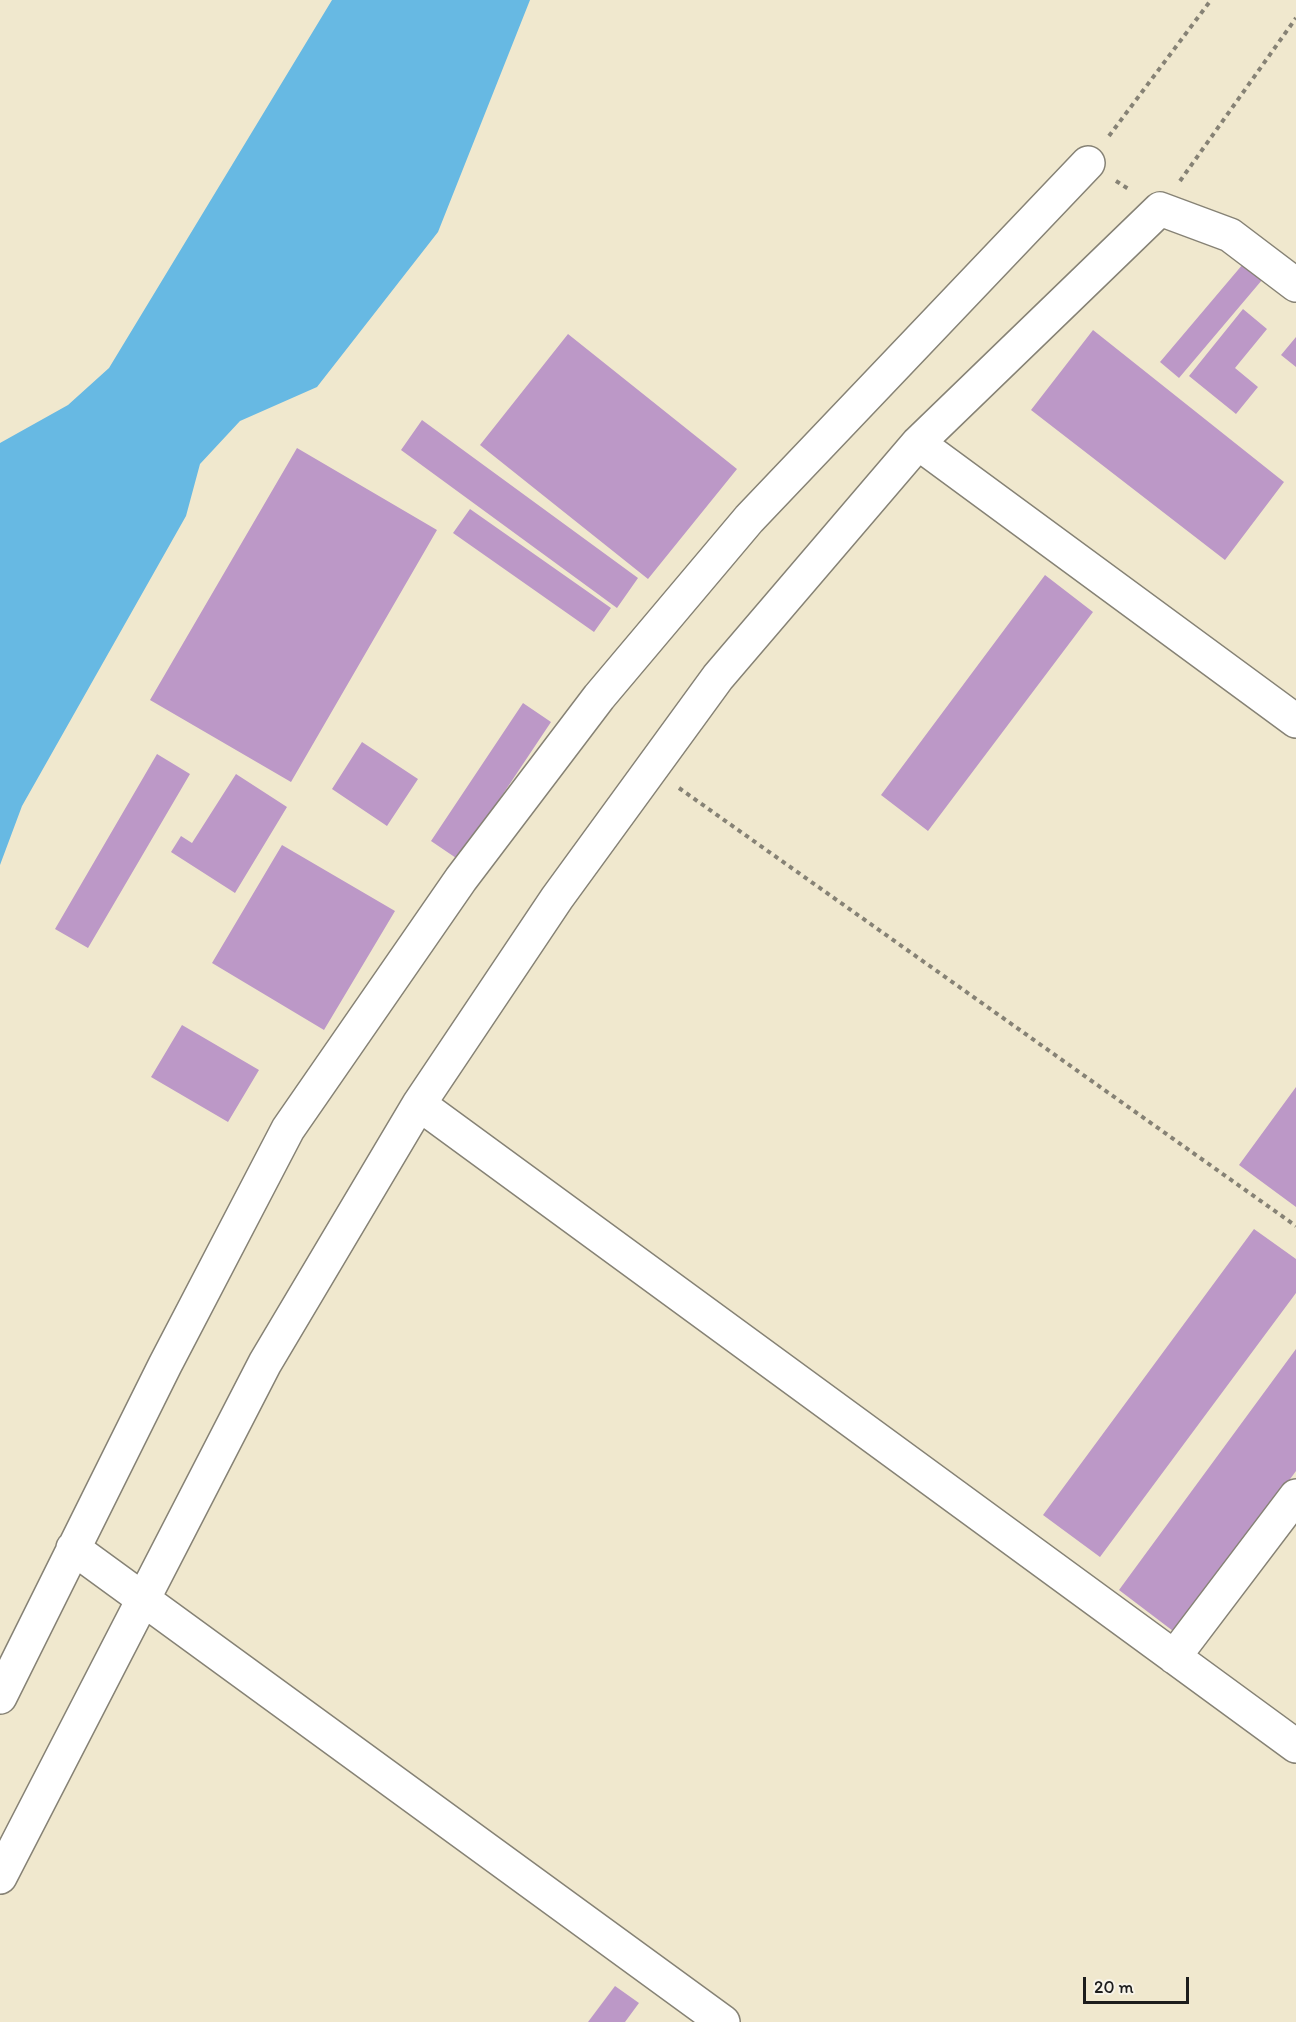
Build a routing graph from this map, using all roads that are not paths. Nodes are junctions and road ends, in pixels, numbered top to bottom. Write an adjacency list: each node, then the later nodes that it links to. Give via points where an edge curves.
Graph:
1 (1088, 163): 7 (street, via 749,519 599,697 461,879 288,1129)
2 (1296, 285): 3 (street, via 1230,235 1160,210)
3 (918, 442): 4 (street); 5 (street, via 718,677 557,898)
4 (1296, 721)
5 (419, 1104): 8 (street, via 265,1363); 9 (street)
6 (1296, 1496): 9 (street)
7 (73, 1548): 8 (street); 10 (street)
8 (141, 1600): 12 (street); 13 (street)
9 (1174, 1657): 11 (street)
10 (0, 1697)
11 (1296, 1746)
12 (0, 1877)
13 (723, 2022)

